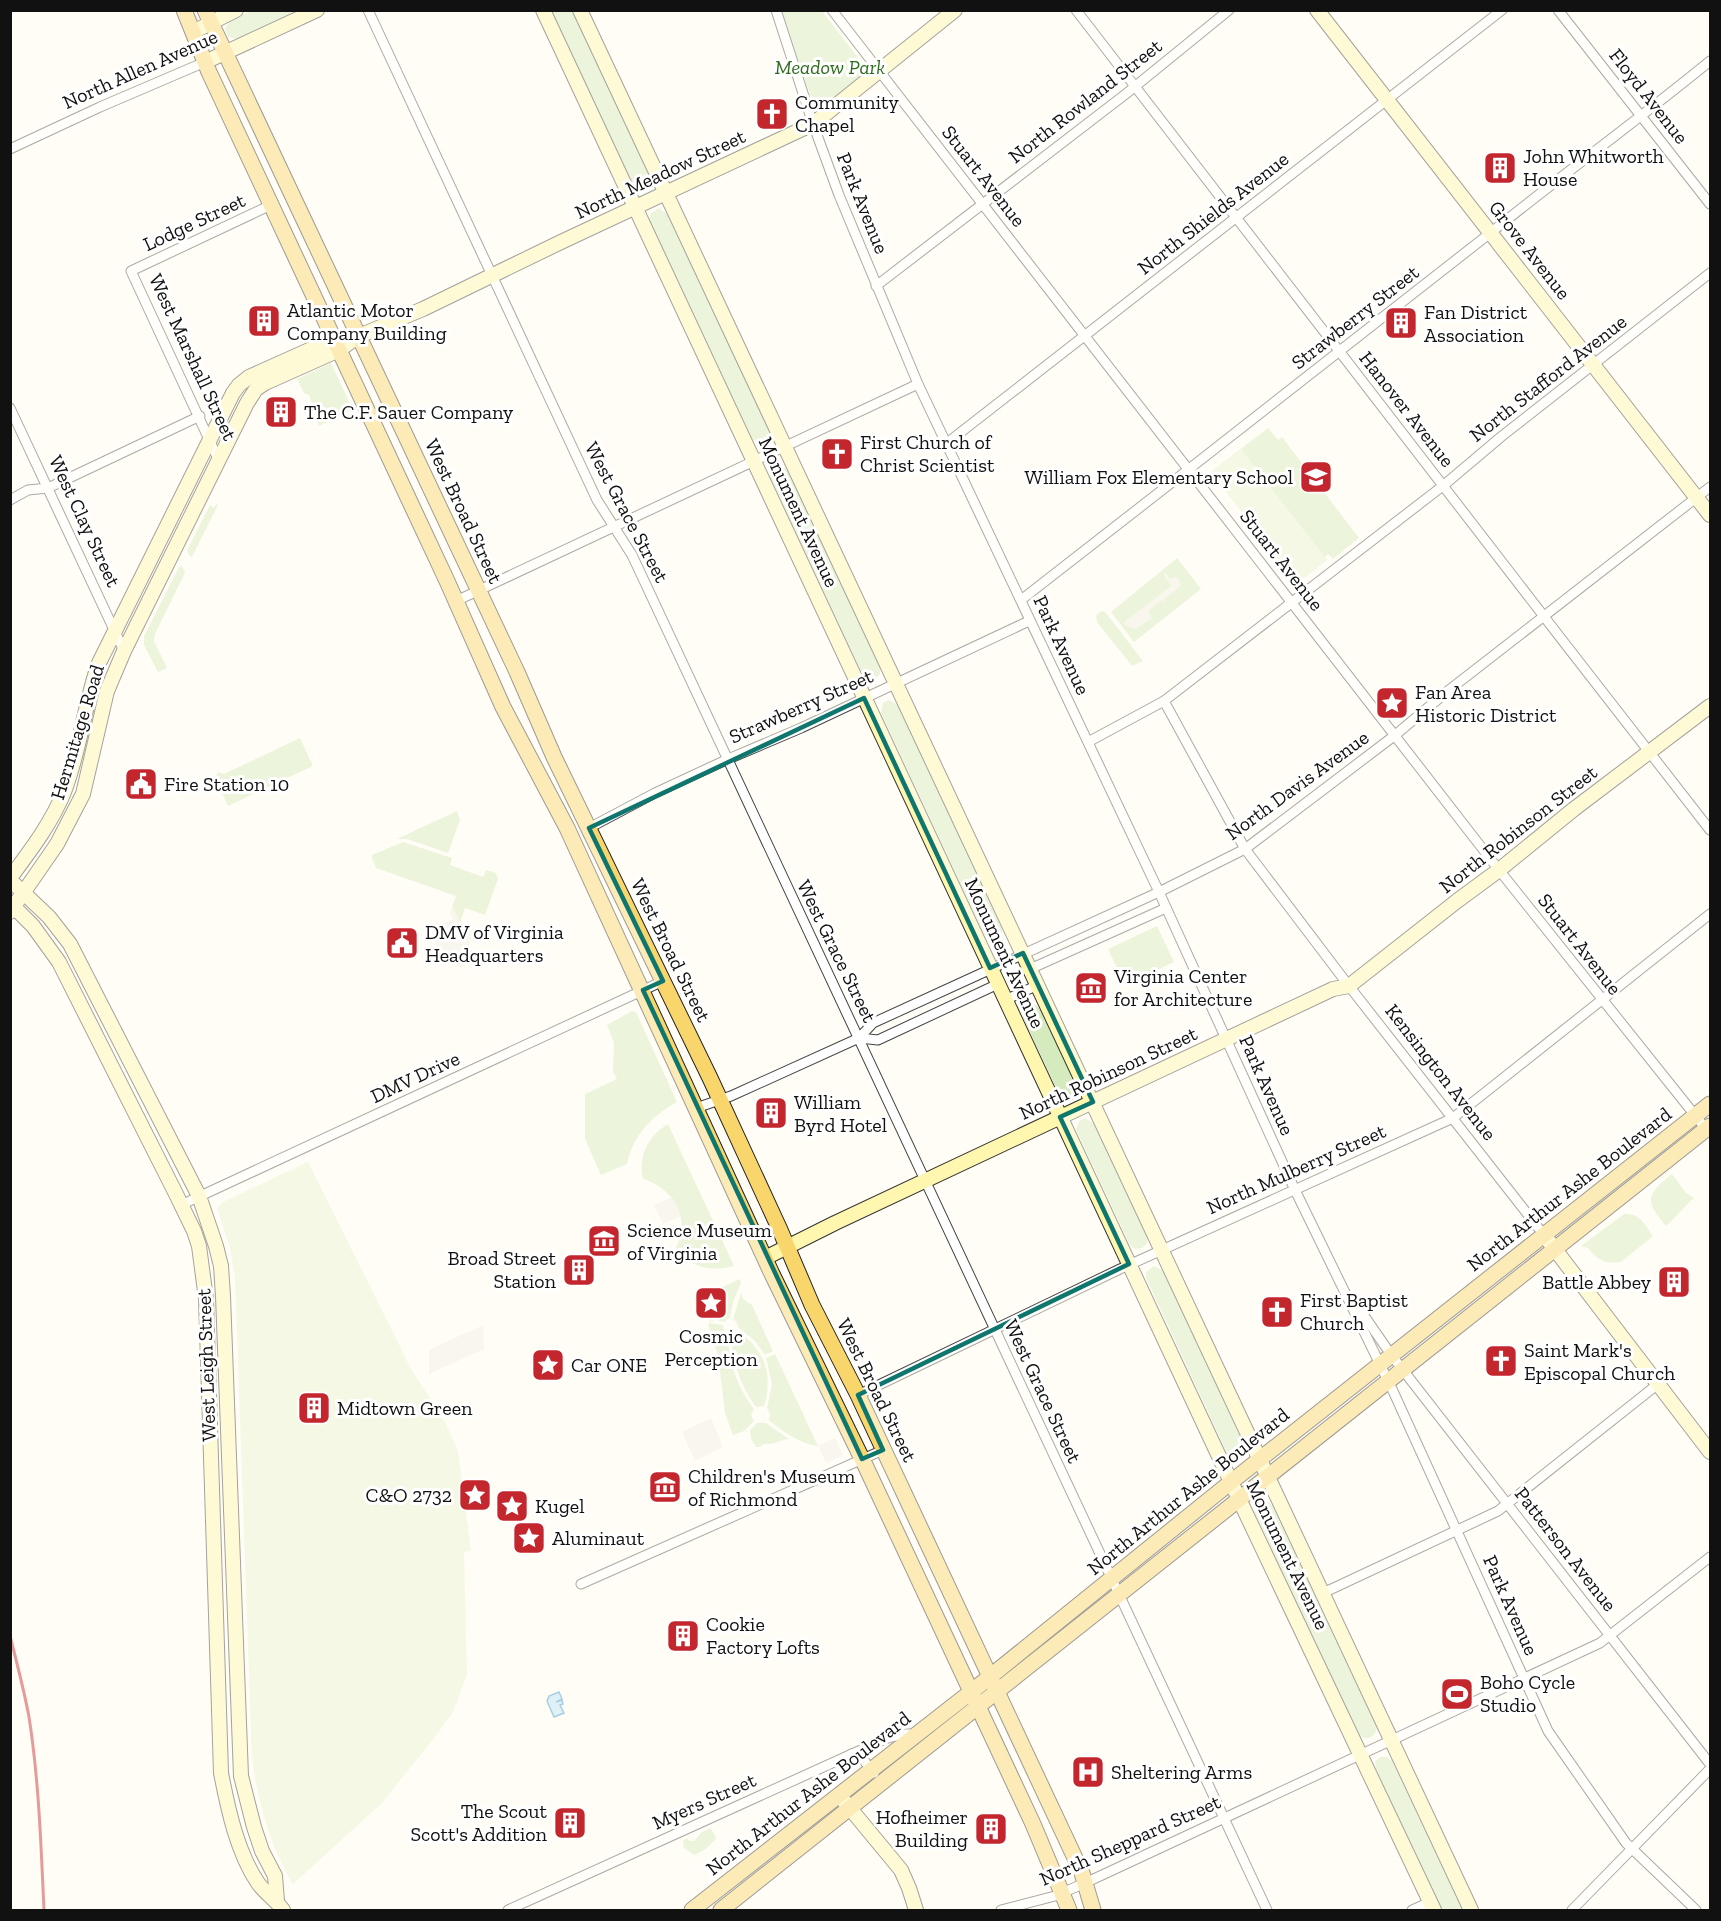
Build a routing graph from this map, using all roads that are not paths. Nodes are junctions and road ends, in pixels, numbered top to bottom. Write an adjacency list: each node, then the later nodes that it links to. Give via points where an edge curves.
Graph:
1 (184, 10): 16 (main road, West Broad Street)
2 (236, 10): 15 (street, North Allen Avenue)
3 (317, 10): 17 (street, North Allen Avenue)
4 (368, 10): 35 (street, West Grace Street)
5 (543, 10): 30 (street, Monument Avenue)
6 (580, 10): 26 (street, Monument Avenue)
7 (776, 10): 24 (street, Park Avenue)
8 (832, 10): 20 (street, Stuart Avenue)
9 (955, 10): 20 (street, North Meadow Street)
10 (1076, 10): 21 (street, Hanover Avenue)
11 (1228, 10): 21 (street, North Rowland Street)
12 (1317, 10): 22 (street, Grove Avenue)
13 (1502, 10): 22 (street, North Shields Avenue)
14 (1558, 10): 23 (street, Floyd Avenue)
15 (208, 16): 16 (street, North Allen Avenue); 17 (main road, West Broad Street)
16 (193, 32): 19 (main road, West Broad Street)
17 (225, 53): 19 (street, North Allen Avenue); 37 (main road, West Broad Street)
18 (1710, 61): 23 (street, Strawberry Street)
19 (205, 62): 25 (street, North Allen Avenue); 29 (main road, West Broad Street)
20 (880, 71): 24 (street, North Meadow Street); 27 (street, Stuart Avenue)
21 (1135, 87): 27 (street, North Rowland Street); 31 (street, Hanover Avenue)
22 (1387, 100): 31 (street, North Shields Avenue); 32 (street, Grove Avenue)
23 (1642, 116): 28 (street, Floyd Avenue); 32 (street, Strawberry Street)
24 (813, 124): 26 (street, North Meadow Street); 36 (street, Park Avenue)
25 (10, 149)
26 (667, 193): 30 (street, North Meadow Street); 47 (street, Monument Avenue)
27 (982, 204): 36 (street, North Rowland Street); 38 (street, Stuart Avenue)
28 (1710, 204)
29 (272, 206): 33 (street, Lodge Street); 39 (main road, West Broad Street)
30 (635, 208): 35 (street, North Meadow Street); 49 (street, Monument Avenue)
31 (1236, 218): 38 (street, North Shields Avenue); 40 (street, Hanover Avenue)
32 (1490, 232): 40 (street, Strawberry Street); 41 (street, Grove Avenue)
33 (131, 271): 44 (street, West Marshall Street)
34 (1710, 273): 41 (street, North Stafford Avenue)
35 (491, 276): 37 (street, North Meadow Street); 57 (street, West Grace Street, via 597,500)
36 (876, 286): 42 (street, Park Avenue)
37 (359, 336): 39 (street, North Meadow Street); 58 (main road, West Broad Street)
38 (1085, 336): 46 (street, North Shields Avenue); 50 (street, Stuart Avenue)
39 (336, 344): 45 (street, North Meadow Street, via 243,381); 48 (street, North Meadow Street, via 259,386); 60 (main road, West Broad Street)
40 (1339, 351): 50 (street, Strawberry Street); 51 (street, Hanover Avenue)
41 (1594, 365): 51 (street, North Stafford Avenue); 54 (street, Grove Avenue)
42 (918, 384): 46 (street, Park Avenue); 47 (street)
43 (10, 408): 53 (street, West Clay Street)
44 (200, 416): 45 (street, West Marshall Street); 53 (street)
45 (210, 438): 48 (street, West Marshall Street); 64 (street, Hermitage Road)
46 (947, 443): 59 (street, Park Avenue)
47 (785, 447): 49 (street); 66 (street, Monument Avenue)
48 (219, 460): 65 (street, Hermitage Road)
49 (754, 462): 57 (street); 67 (street, Monument Avenue)
50 (1190, 469): 59 (street, Strawberry Street); 61 (street, Stuart Avenue)
51 (1444, 485): 61 (street, North Stafford Avenue); 62 (street, Hanover Avenue)
52 (1710, 487): 54 (street, North Davis Avenue)
53 (48, 488): 55 (street, via 28,490); 64 (street, West Clay Street)
54 (1697, 497): 56 (street, Grove Avenue); 62 (street, North Davis Avenue)
55 (10, 500)
56 (1710, 515)
57 (615, 527): 58 (street); 73 (street, West Grace Street, via 632,555)
58 (478, 591): 60 (street); 74 (main road, West Broad Street)
59 (1021, 600): 63 (street, Park Avenue)
60 (456, 601): 91 (main road, West Broad Street, via 503,707 567,828)
61 (1292, 602): 68 (street, North Stafford Avenue); 70 (street, Stuart Avenue)
62 (1543, 617): 70 (street, North Davis Avenue); 72 (street, Hanover Avenue)
63 (1029, 621): 66 (street, Strawberry Street); 71 (street, Park Avenue)
64 (114, 633): 65 (street, West Clay Street); 78 (street, Hermitage Road, via 92,682 64,791 52,819)
65 (124, 651): 79 (street, Hermitage Road, via 107,691 83,794 57,844)
66 (896, 683): 67 (street, Strawberry Street); 84 (street, Monument Avenue)
67 (864, 698): 73 (street, Strawberry Street); 85 (street, Monument Avenue)
68 (1164, 701): 71 (street, North Stafford Avenue); 76 (street, Kensington Avenue)
69 (1710, 706): 72 (street, North Robinson Street)
70 (1394, 736): 76 (street, North Davis Avenue); 77 (street, Stuart Avenue)
71 (1088, 742): 80 (street, Park Avenue)
72 (1650, 752): 75 (street, Hanover Avenue); 77 (street, North Robinson Street)
73 (726, 760): 74 (street, Strawberry Street); 94 (street, West Grace Street)
74 (589, 828): 87 (main road, West Broad Street)
75 (1710, 830)
76 (1245, 849): 80 (street, North Davis Avenue); 90 (street, Kensington Avenue)
77 (1499, 870): 90 (street, North Robinson Street); 93 (street, Stuart Avenue)
78 (10, 879): 79 (street, West Leigh Street)
79 (24, 892): 81 (street, Hermitage Road); 106 (street, West Leigh Street, via 70,944)
80 (1159, 892): 82 (street, Park Avenue); 84 (street, North Davis Avenue)
81 (12, 907): 107 (street, West Leigh Street, via 33,926 59,962)
82 (1166, 908): 86 (street); 95 (street, Park Avenue)
83 (1710, 914): 93 (street, North Mulberry Street)
84 (1023, 953): 85 (street, North Davis Avenue); 86 (street, Monument Avenue)
85 (990, 968): 88 (street, Monument Avenue); 94 (street, North Davis Avenue, via 873,1023)
86 (1030, 969): 89 (street, Monument Avenue)
87 (663, 981): 91 (street, DMV Drive); 96 (main road, West Broad Street)
88 (998, 984): 92 (street, Monument Avenue); 94 (street, North Davis Avenue, via 878,1040)
89 (1038, 985): 92 (street); 97 (street, Monument Avenue)
90 (1348, 986): 95 (street, North Robinson Street, via 1333,989); 102 (street, Kensington Avenue)
91 (643, 990): 99 (main road, West Broad Street); 106 (street, DMV Drive)
92 (1005, 1000): 100 (street, Monument Avenue)
93 (1602, 1000): 101 (street, Stuart Avenue); 102 (street, North Mulberry Street)
94 (859, 1038): 96 (street, North Davis Avenue); 104 (street, West Grace Street)
95 (1227, 1039): 97 (street, North Robinson Street); 105 (street, Park Avenue)
96 (720, 1100): 99 (street, North Davis Avenue); 109 (main road, West Broad Street)
97 (1093, 1102): 100 (street, North Robinson Street); 110 (street, Monument Avenue)
98 (1710, 1104): 101 (main road, North Arthur Ashe Boulevard)
99 (696, 1108): 112 (main road, West Broad Street)
100 (1060, 1117): 104 (street, North Robinson Street); 113 (street, Monument Avenue)
101 (1695, 1117): 103 (street, Stuart Avenue); 108 (main road, North Arthur Ashe Boulevard)
102 (1453, 1118): 105 (street, North Mulberry Street); 108 (street, Kensington Avenue)
103 (1708, 1128): 111 (main road, North Arthur Ashe Boulevard)
104 (925, 1181): 109 (street, North Robinson Street); 115 (street, West Grace Street)
105 (1295, 1190): 110 (street, North Mulberry Street); 114 (street, Park Avenue)
106 (199, 1196): 107 (street, DMV Drive); 154 (street, West Leigh Street, via 221,1266 241,1776 262,1851 275,1876)
107 (181, 1205): 154 (street, West Leigh Street, via 199,1246 206,1299 221,1773 245,1858 260,1886)
108 (1544, 1235): 111 (street, Kensington Avenue); 116 (main road, North Arthur Ashe Boulevard)
109 (787, 1246): 112 (street, North Robinson Street); 120 (main road, West Broad Street)
110 (1162, 1250): 113 (street, North Mulberry Street); 124 (street, Monument Avenue)
111 (1555, 1251): 117 (main road, North Arthur Ashe Boulevard); 119 (street, Kensington Avenue)
112 (765, 1258): 123 (main road, West Broad Street)
113 (1129, 1264): 115 (street, North Mulberry Street); 126 (street, Monument Avenue)
114 (1341, 1283): 116 (street, Park Avenue); 116 (street, Park Avenue)
115 (995, 1329): 120 (street, North Mulberry Street); 131 (street, West Grace Street)
116 (1386, 1360): 117 (street, Patterson Avenue); 118 (street, Park Avenue); 124 (main road, North Arthur Ashe Boulevard)
117 (1404, 1370): 118 (main road, North Arthur Ashe Boulevard); 128 (street, Patterson Avenue)
118 (1389, 1382): 125 (main road, North Arthur Ashe Boulevard); 129 (street, Park Avenue)
119 (1658, 1384): 122 (street, Kensington Avenue); 128 (street)
120 (858, 1395): 121 (main road, West Broad Street)
121 (883, 1450): 123 (street); 137 (main road, West Broad Street)
122 (1710, 1452)
123 (862, 1459): 132 (street); 138 (main road, West Broad Street)
124 (1260, 1459): 125 (street, Monument Avenue); 126 (main road, North Arthur Ashe Boulevard)
125 (1269, 1478): 127 (main road, North Arthur Ashe Boulevard); 133 (street, Monument Avenue)
126 (1231, 1482): 127 (street, Monument Avenue); 131 (main road, North Arthur Ashe Boulevard)
127 (1241, 1500): 134 (main road, North Arthur Ashe Boulevard); 142 (street, Monument Avenue)
128 (1508, 1503): 129 (street); 135 (street, Patterson Avenue)
129 (1458, 1529): 133 (street); 136 (street, Park Avenue)
130 (1710, 1557): 135 (street, North Sheppard Street)
131 (1111, 1578): 134 (street, West Grace Street); 137 (main road, North Arthur Ashe Boulevard)
132 (581, 1584)
133 (1323, 1593): 140 (street, Monument Avenue)
134 (1119, 1595): 137 (main road, North Arthur Ashe Boulevard); 149 (street, West Grace Street)
135 (1611, 1636): 136 (street, North Sheppard Street); 143 (street, Patterson Avenue)
136 (1524, 1678): 140 (street, North Sheppard Street); 150 (street, Park Avenue, via 1548,1731)
137 (993, 1685): 138 (main road, North Arthur Ashe Boulevard); 151 (main road, West Broad Street)
138 (975, 1699): 139 (main road, North Arthur Ashe Boulevard); 146 (main road, North Arthur Ashe Boulevard); 153 (main road, West Broad Street)
139 (917, 1734): 141 (street, Myers Street, via 894,1735); 144 (main road, North Arthur Ashe Boulevard)
140 (1391, 1740): 142 (street, North Sheppard Street); 152 (street, Monument Avenue)
141 (851, 1754): 144 (street, via 862,1758); 158 (street, Myers Street)
142 (1360, 1754): 149 (street, North Sheppard Street); 155 (street, Monument Avenue)
143 (1710, 1764)
144 (871, 1769): 146 (street); 147 (main road, North Arthur Ashe Boulevard)
145 (1710, 1770): 150 (street)
146 (881, 1782): 148 (main road, North Arthur Ashe Boulevard)
147 (839, 1795): 148 (street); 157 (main road, North Arthur Ashe Boulevard)
148 (850, 1807): 159 (main road, North Arthur Ashe Boulevard); 160 (street, via 901,1870)
149 (1223, 1819): 151 (street, North Sheppard Street); 163 (street, West Grace Street)
150 (1632, 1849): 167 (street); 168 (street, Park Avenue)
151 (1085, 1883): 153 (street, North Sheppard Street); 156 (main road, West Broad Street)
152 (1462, 1891): 165 (street, Monument Avenue); 166 (street)
153 (1062, 1893): 161 (street, North Sheppard Street); 162 (main road, West Broad Street)
154 (280, 1906)
155 (1432, 1906): 164 (street)
156 (1093, 1907)
157 (701, 1908)
158 (508, 1911)
159 (721, 1911)
160 (916, 1911)
161 (1001, 1911)
162 (1069, 1911)
163 (1267, 1911)
164 (1412, 1911)
165 (1471, 1911)
166 (1480, 1911)
167 (1572, 1911)
168 (1696, 1911)

